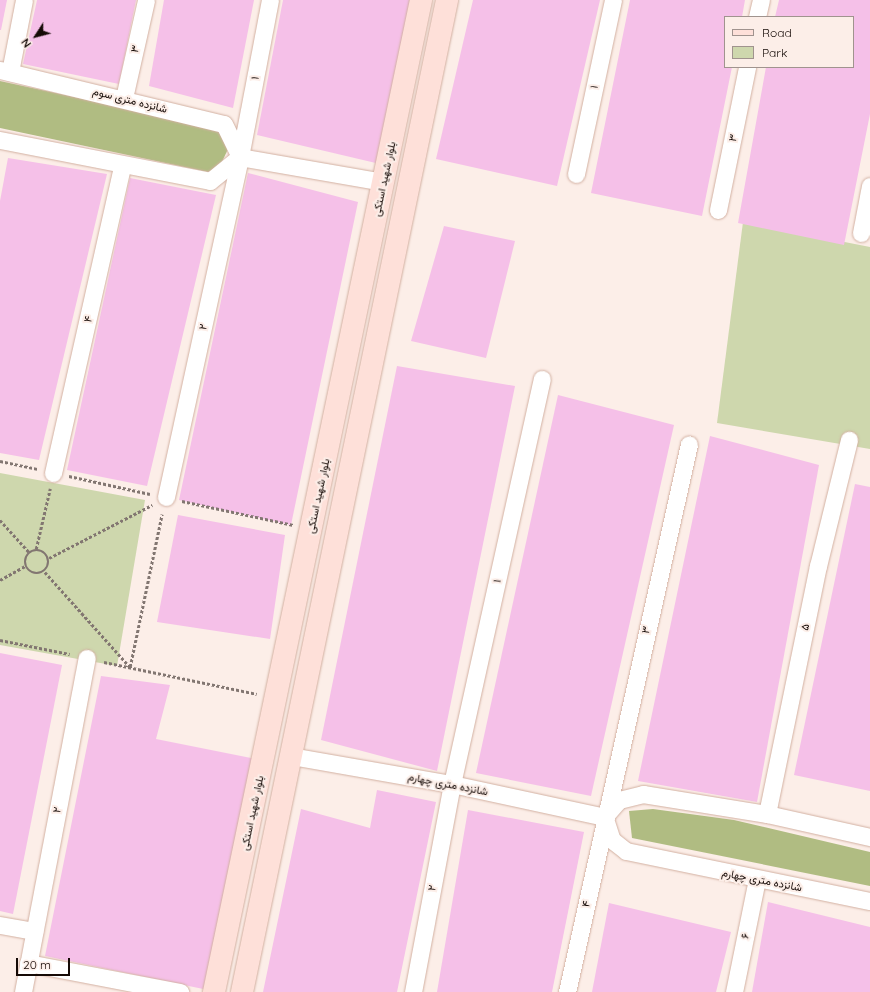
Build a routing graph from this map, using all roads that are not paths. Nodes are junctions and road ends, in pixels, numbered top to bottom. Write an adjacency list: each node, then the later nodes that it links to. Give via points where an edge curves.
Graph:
1 (24, 0): 10 (street)
2 (146, 0): 11 (street, ۳)
3 (270, 0): 13 (street, ۱)
4 (421, 0): 16 (main road, بلوار شهید استکی)
5 (447, 0): 26 (main road)
6 (613, 0): 15 (street, ۱)
7 (761, 0): 8 (street)
8 (757, 16)
9 (747, 68): 18 (street, ۳)
10 (5, 71): 11 (street, شانزده متری سوم)
11 (124, 98): 13 (street, شانزده متری سوم, via 224,124)
12 (1, 144): 14 (street)
13 (240, 157): 14 (street, via 210,181); 16 (street); 24 (street, ۲)
14 (122, 166): 23 (street, ۴)
15 (576, 174)
16 (383, 182): 38 (main road, بلوار شهید استکی)
17 (870, 186): 19 (street)
18 (718, 210)
19 (861, 233)
20 (542, 379): 27 (street, ۱)
21 (849, 440): 28 (street, ۵, via 818,566)
22 (689, 444): 29 (street, ۳)
23 (53, 473)
24 (166, 497)
25 (87, 658): 34 (street, ۲)
26 (291, 756): 27 (street, شانزده متری چهارم); 39 (main road)
27 (452, 784): 29 (street, شانزده متری چهارم); 40 (street, ۲)
28 (767, 814): 29 (street, via 643,794 619,800); 30 (street)
29 (605, 816): 31 (street, شانزده متری چهارم, via 612,840 626,852); 41 (street, ۴)
30 (870, 838)
31 (757, 879): 32 (street, شانزده متری چهارم); 42 (street, ۶)
32 (870, 901)
33 (0, 925): 34 (street)
34 (34, 932): 35 (street, ۲)
35 (28, 963): 36 (street); 37 (street)
36 (23, 992)
37 (180, 992)
38 (214, 992)
39 (242, 992)
40 (413, 992)
41 (567, 992)
42 (734, 992)

